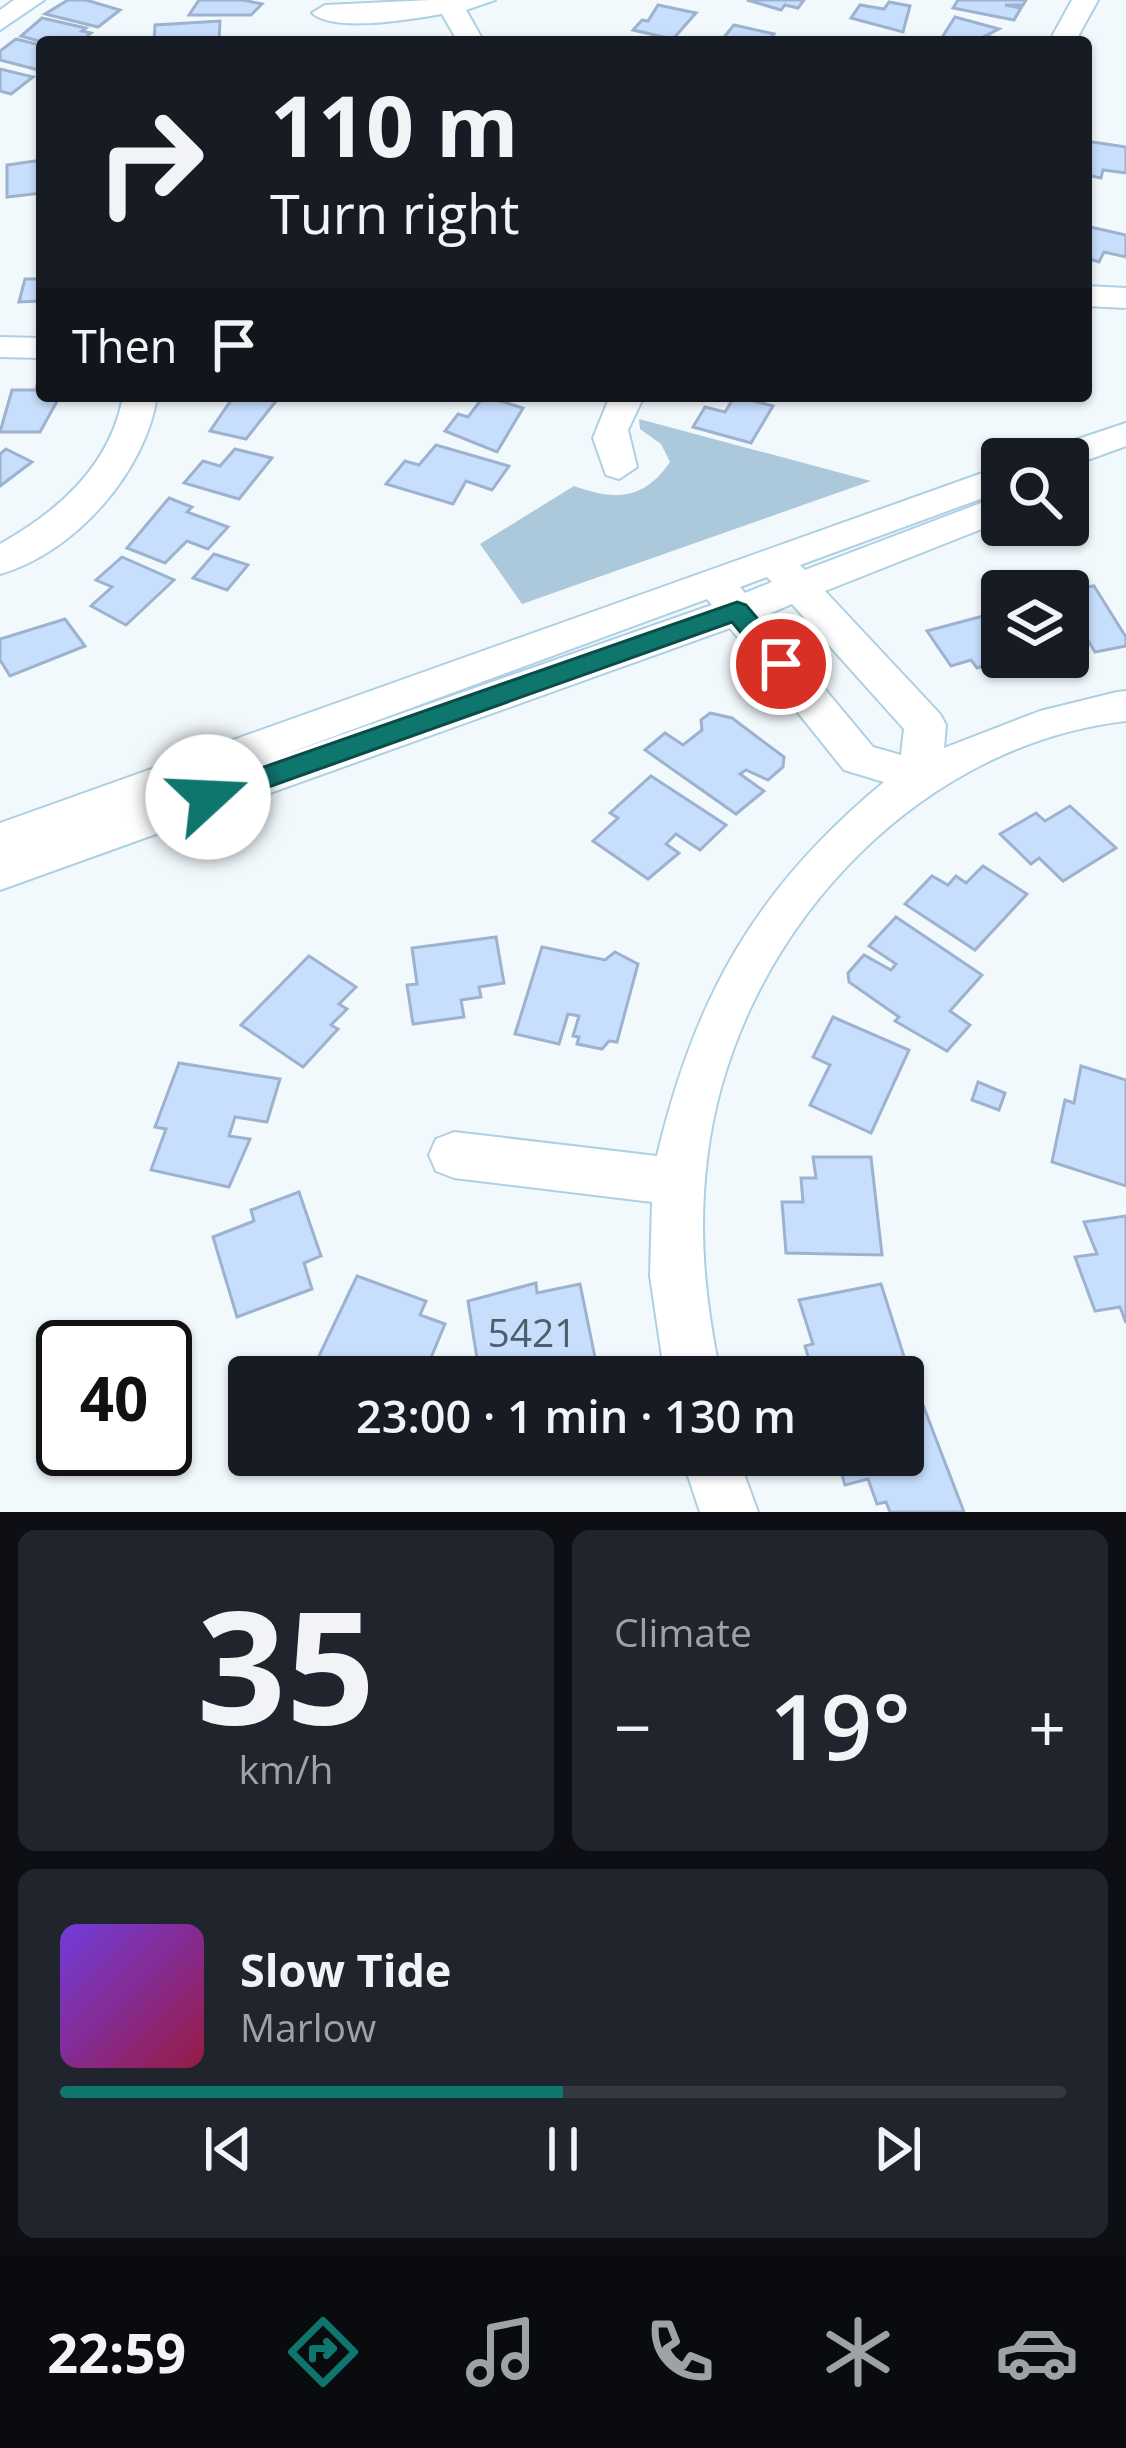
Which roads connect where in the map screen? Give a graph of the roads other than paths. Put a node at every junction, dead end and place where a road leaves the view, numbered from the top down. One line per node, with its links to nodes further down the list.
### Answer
1 (31, 0): 6 (street)
2 (482, 0): 4 (street)
3 (1085, 0): 8 (street)
4 (448, 2): 5 (street); 7 (street)
5 (325, 13)
6 (0, 22)
7 (468, 36)
8 (1065, 36)
9 (1092, 296): 10 (street)
10 (1126, 298)
11 (0, 346): 12 (street)
12 (36, 349)
13 (139, 402): 22 (street)
14 (623, 402): 18 (street)
15 (1126, 434): 16 (street)
16 (1089, 447)
17 (1126, 461): 19 (street)
18 (620, 467)
19 (1089, 475)
20 (981, 487): 23 (street)
21 (981, 514): 23 (street)
22 (0, 561)
23 (786, 574): 24 (street); 26 (street)
24 (726, 597): 26 (street); 27 (street); 28 (street)
25 (1126, 706): 26 (street)
26 (920, 777): 30 (street)
27 (0, 841)
28 (0, 872)
29 (454, 1155): 30 (street)
30 (680, 1182): 31 (street)
31 (690, 1356)
32 (717, 1476): 33 (street)
33 (730, 1512)

